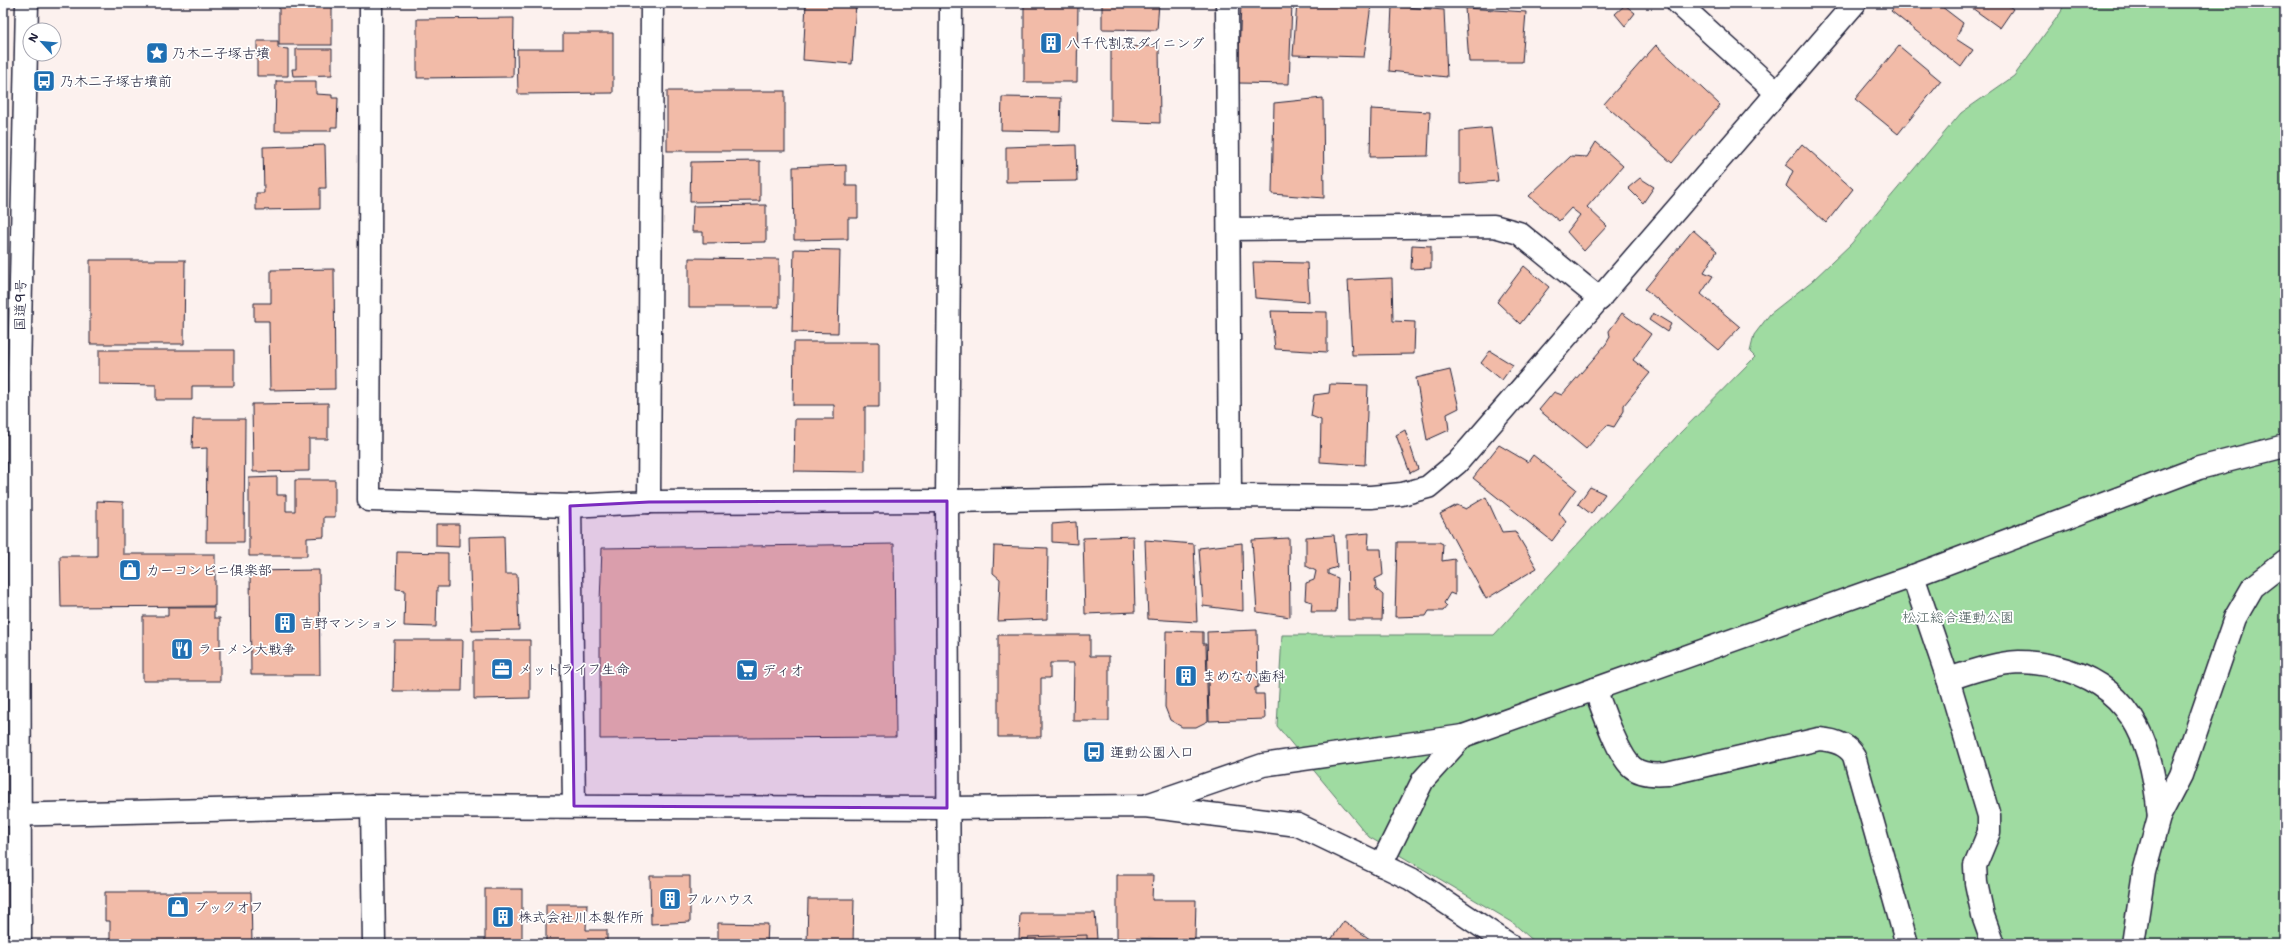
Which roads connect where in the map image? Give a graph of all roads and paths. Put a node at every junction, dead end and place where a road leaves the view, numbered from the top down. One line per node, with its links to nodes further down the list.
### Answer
1 (27, 3): 25 (main road, 国道9号)
2 (371, 3): 15 (main road)
3 (652, 3): 14 (main road)
4 (951, 3): 13 (main road)
5 (1227, 3): 9 (main road)
6 (1678, 3): 8 (main road)
7 (1855, 3): 8 (main road)
8 (1777, 93): 10 (main road)
9 (1229, 229): 10 (main road); 12 (main road)
10 (1600, 299): 12 (main road)
11 (2285, 446): 17 (main road)
12 (1230, 496): 13 (main road)
13 (947, 501): 14 (main road); 24 (main road)
14 (648, 502): 15 (main road)
15 (570, 506): 22 (main road)
16 (2285, 562): 26 (main road)
17 (1913, 576): 18 (main road); 19 (main road)
18 (1948, 679): 26 (main road); 33 (main road)
19 (1594, 689): 20 (main road); 32 (main road)
20 (1463, 736): 23 (main road); 27 (main road)
21 (372, 806): 22 (main road); 25 (main road); 30 (main road)
22 (574, 806): 24 (main road)
23 (1145, 806): 24 (main road); 27 (main road)
24 (947, 808): 31 (main road)
25 (11, 815): 29 (main road, 国道9号)
26 (2159, 816): 34 (main road)
27 (1381, 865): 28 (main road)
28 (1502, 942)
29 (20, 944)
30 (374, 944)
31 (949, 944)
32 (1907, 944)
33 (1993, 944)
34 (2133, 944)

